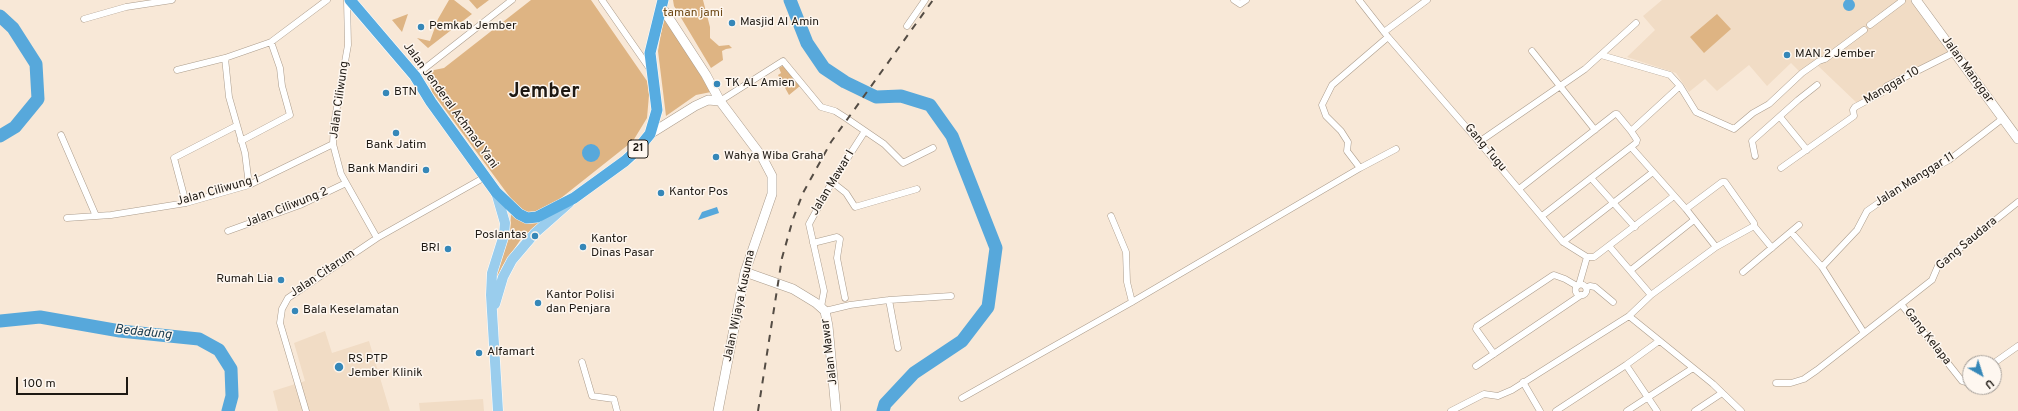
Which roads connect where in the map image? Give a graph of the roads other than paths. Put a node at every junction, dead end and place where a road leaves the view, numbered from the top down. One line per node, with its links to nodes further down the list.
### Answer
1 (123, 0): 16 (street)
2 (172, 0): 16 (street)
3 (327, 0): 24 (street)
4 (347, 0): 47 (street, Jalan Ciliwung)
5 (350, 0): 31 (highway, Jalan Jenderal Achmad Yani / 21)
6 (512, 0): 31 (street)
7 (602, 0): 30 (street)
8 (925, 0): 20 (street)
9 (1234, 0): 10 (street)
10 (1246, 0)
11 (1359, 0): 22 (street, Gang Tugu)
12 (1427, 0): 22 (street)
13 (1916, 0): 26 (street, Jalan Manggar)
14 (1902, 1): 19 (street)
15 (662, 3): 30 (highway, 21); 35 (street, Jalan Wijaya Kusuma)
16 (126, 7): 17 (street)
17 (84, 19)
18 (1636, 23): 27 (street)
19 (1870, 25)
20 (907, 26)
21 (1864, 30): 33 (street)
22 (1384, 32): 23 (street, Gang Tugu)
23 (1388, 37): 46 (street, Gang Tugu); 53 (street)
24 (271, 42): 28 (street); 45 (street)
25 (1532, 51): 34 (street)
26 (1955, 52): 37 (street, Jalan Manggar); 51 (street, Manggar 10)
27 (1601, 55): 33 (street); 34 (street)
28 (225, 58): 29 (street); 38 (street)
29 (177, 70)
30 (653, 74): 42 (highway, 21)
31 (415, 76): 56 (highway, Jalan Jenderal Achmad Yani / 21)
32 (1817, 85): 36 (street)
33 (1680, 86): 41 (street)
34 (1560, 88): 39 (street); 46 (street)
35 (720, 101): 40 (street); 42 (street); 89 (street, Jalan Wijaya Kusuma)
36 (1780, 117): 51 (street); 52 (street)
37 (2002, 119): 44 (street, Jalan Manggar); 87 (street, Jalan Manggar 11)
38 (236, 126): 45 (street); 67 (street)
39 (1595, 130): 41 (street); 61 (street)
40 (864, 131): 49 (street); 58 (street, Jalan Mawar I)
41 (1631, 131): 48 (street)
42 (650, 134): 65 (highway, 21)
43 (61, 135): 70 (street)
44 (2018, 139)
45 (241, 141): 60 (street)
46 (1479, 142): 61 (street, Gang Tugu)
47 (333, 144): 59 (street, Jalan Ciliwung); 60 (street, Jalan Ciliwung 1)
48 (1631, 147): 55 (street); 57 (street)
49 (933, 148)
50 (1396, 149): 53 (street)
51 (1807, 150): 54 (street, Manggar 10)
52 (1755, 156)
53 (1360, 168): 98 (street)
54 (1781, 168)
55 (1653, 172): 64 (street); 68 (street)
56 (484, 177): 63 (highway, Jalan Jenderal Achmad Yani / 21); 80 (street, Jalan Citarum)
57 (1591, 178): 68 (street); 72 (street)
58 (832, 182): 62 (street); 82 (street, Jalan Mawar I)
59 (346, 183): 78 (street, Jalan Ciliwung 2); 80 (street, Jalan Ciliwung)
60 (248, 185): 67 (street, Jalan Ciliwung 1)
61 (1519, 189): 72 (street, Gang Tugu)
62 (917, 190)
63 (496, 192): 65 (highway, 21); 103 (main road)
64 (1674, 196): 69 (street); 77 (street)
65 (573, 199): 103 (main road)
66 (2018, 202): 100 (street, Gang Saudara)
67 (186, 203): 70 (street, Jalan Ciliwung 1)
68 (1613, 203): 77 (street); 81 (street)
69 (1686, 209): 74 (street); 76 (street)
70 (96, 216): 73 (street, Jalan Ciliwung 1)
71 (1111, 216): 98 (street)
72 (1542, 216): 81 (street, Gang Tugu)
73 (68, 218)
74 (1694, 220): 84 (street); 88 (street)
75 (1799, 225): 79 (street)
76 (1754, 226): 84 (street); 85 (street)
77 (1634, 227): 83 (street)
78 (228, 231)
79 (1791, 232): 85 (street); 87 (street)
80 (377, 238): 120 (street, Jalan Citarum)
81 (1563, 242): 86 (street, Gang Tugu)
82 (813, 243): 96 (street); 101 (street, Jalan Mawar I)
83 (1609, 246): 86 (street); 88 (street)
84 (1716, 247): 94 (street)
85 (1772, 248): 90 (street)
86 (1589, 257): 91 (street)
87 (1822, 267): 104 (street)
88 (1631, 270): 94 (street)
89 (745, 272): 101 (street, Jalan Mawar); 123 (street, Jalan Wijaya Kusuma)
90 (1743, 272)
91 (1578, 286): 92 (street); 93 (street); 108 (street)
92 (1586, 288): 93 (street); 99 (street)
93 (1581, 295): 108 (street)
94 (1651, 295): 102 (street)
95 (951, 296): 97 (street)
96 (845, 298)
97 (889, 300): 101 (street); 107 (street)
98 (1132, 302): 118 (street)
99 (1613, 302)
100 (1901, 304): 104 (street, Gang Saudara); 114 (street, Gang Kelapa)
101 (823, 309): 124 (street, Jalan Mawar)
102 (1632, 314): 105 (street); 115 (street)
103 (492, 316): 121 (main road)
104 (1864, 332): 116 (street, Gang Saudara)
105 (1659, 341): 111 (street); 113 (street)
106 (2018, 346): 109 (street)
107 (898, 348)
108 (1494, 354): 112 (street)
109 (2002, 357)
110 (582, 362): 122 (street)
111 (1626, 365): 119 (street); 127 (street)
112 (1476, 366)
113 (1693, 368): 117 (street); 119 (street)
114 (1962, 381)
115 (1523, 382): 125 (street); 126 (street)
116 (1776, 383)
117 (1722, 393): 130 (street); 131 (street)
118 (962, 398)
119 (1647, 398): 128 (street); 129 (street)
120 (306, 411)
121 (498, 411)
122 (617, 411)
123 (718, 411)
124 (836, 411)
125 (1451, 411)
126 (1540, 411)
127 (1556, 411)
128 (1627, 411)
129 (1657, 411)
130 (1695, 411)
131 (1741, 411)

